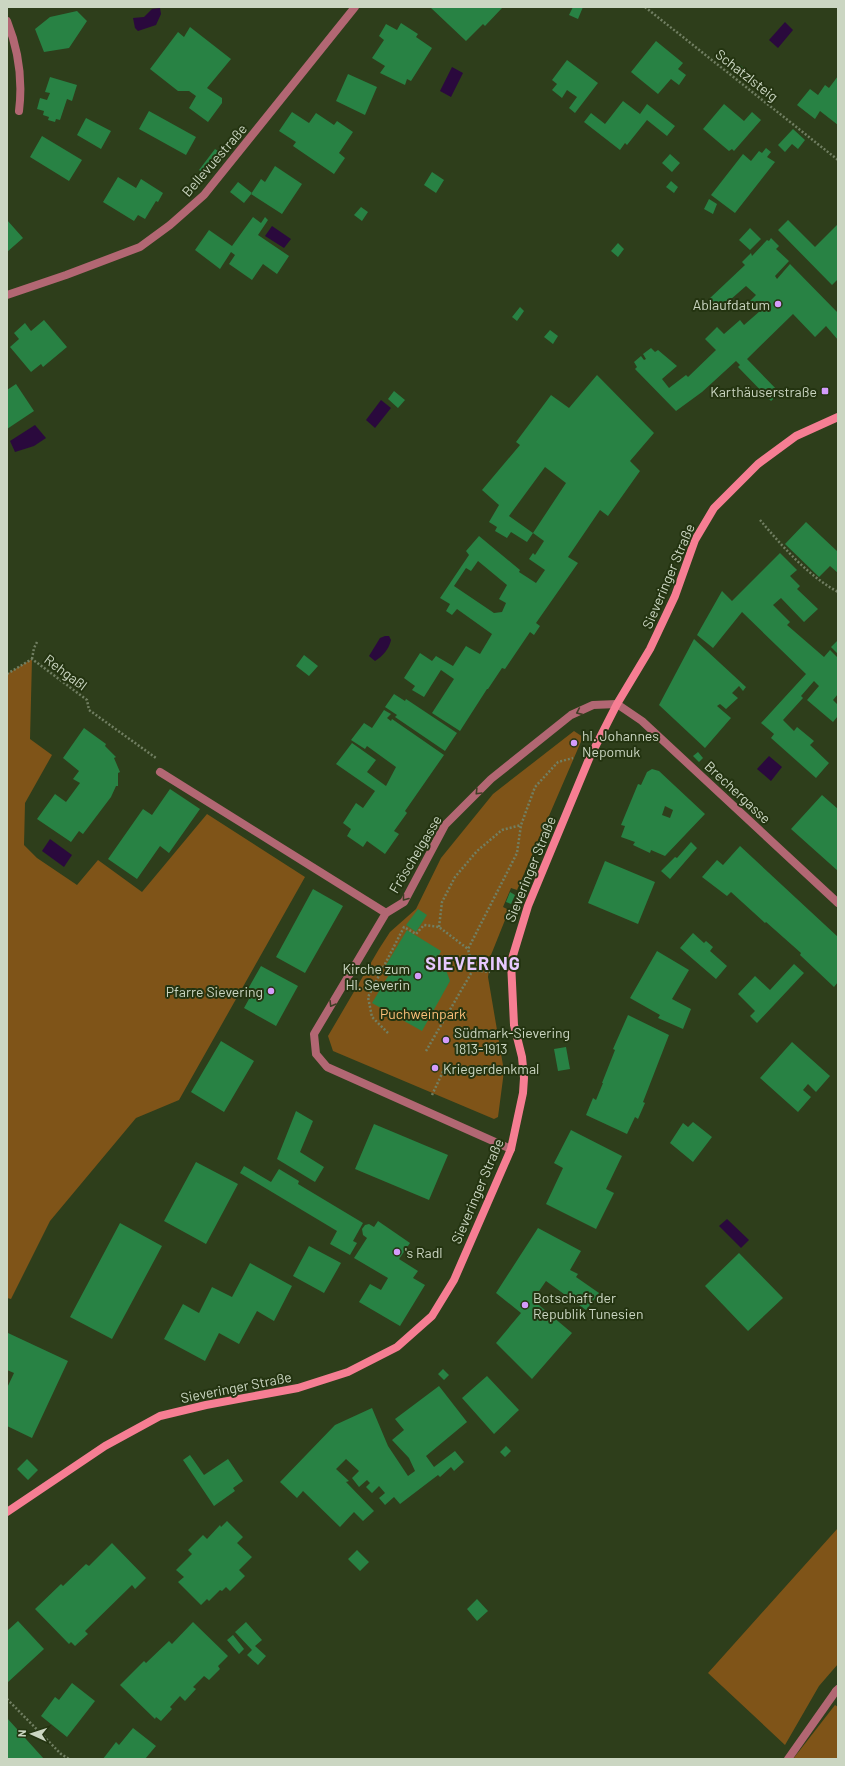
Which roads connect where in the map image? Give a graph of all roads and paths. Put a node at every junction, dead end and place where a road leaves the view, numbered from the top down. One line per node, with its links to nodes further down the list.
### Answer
1 (355, 7): 6 (street, Bellevuestraße)
2 (644, 7): 5 (path, Schatzlsteig)
3 (7, 21): 4 (street)
4 (19, 111)
5 (838, 160)
6 (7, 295)
7 (838, 416): 13 (main road, Sieveringer Straße)
8 (760, 520): 9 (path)
9 (838, 592)
10 (37, 642): 11 (path)
11 (32, 659): 12 (path, Rehgaßl); 15 (path, Rehgaßl)
12 (7, 674)
13 (617, 704): 18 (street, Brechergasse); 19 (street, Fröschelgasse, one-way to 19); 28 (main road, Sieveringer Straße)
14 (577, 758): 17 (path)
15 (157, 759)
16 (160, 772): 19 (street)
17 (521, 825): 20 (path); 21 (path)
18 (838, 903)
19 (386, 913): 28 (street, Fröschelgasse, one-way to 28)
20 (439, 927): 21 (path); 24 (path)
21 (468, 949): 22 (path)
22 (473, 970): 23 (path); 25 (path)
23 (490, 972)
24 (388, 1033)
25 (426, 1051)
26 (446, 1065): 27 (path)
27 (432, 1096)
28 (512, 1149): 29 (main road, Sieveringer Straße)
29 (7, 1512)
30 (837, 1690): 33 (street)
31 (7, 1699): 32 (path)
32 (69, 1759)
33 (788, 1759)

